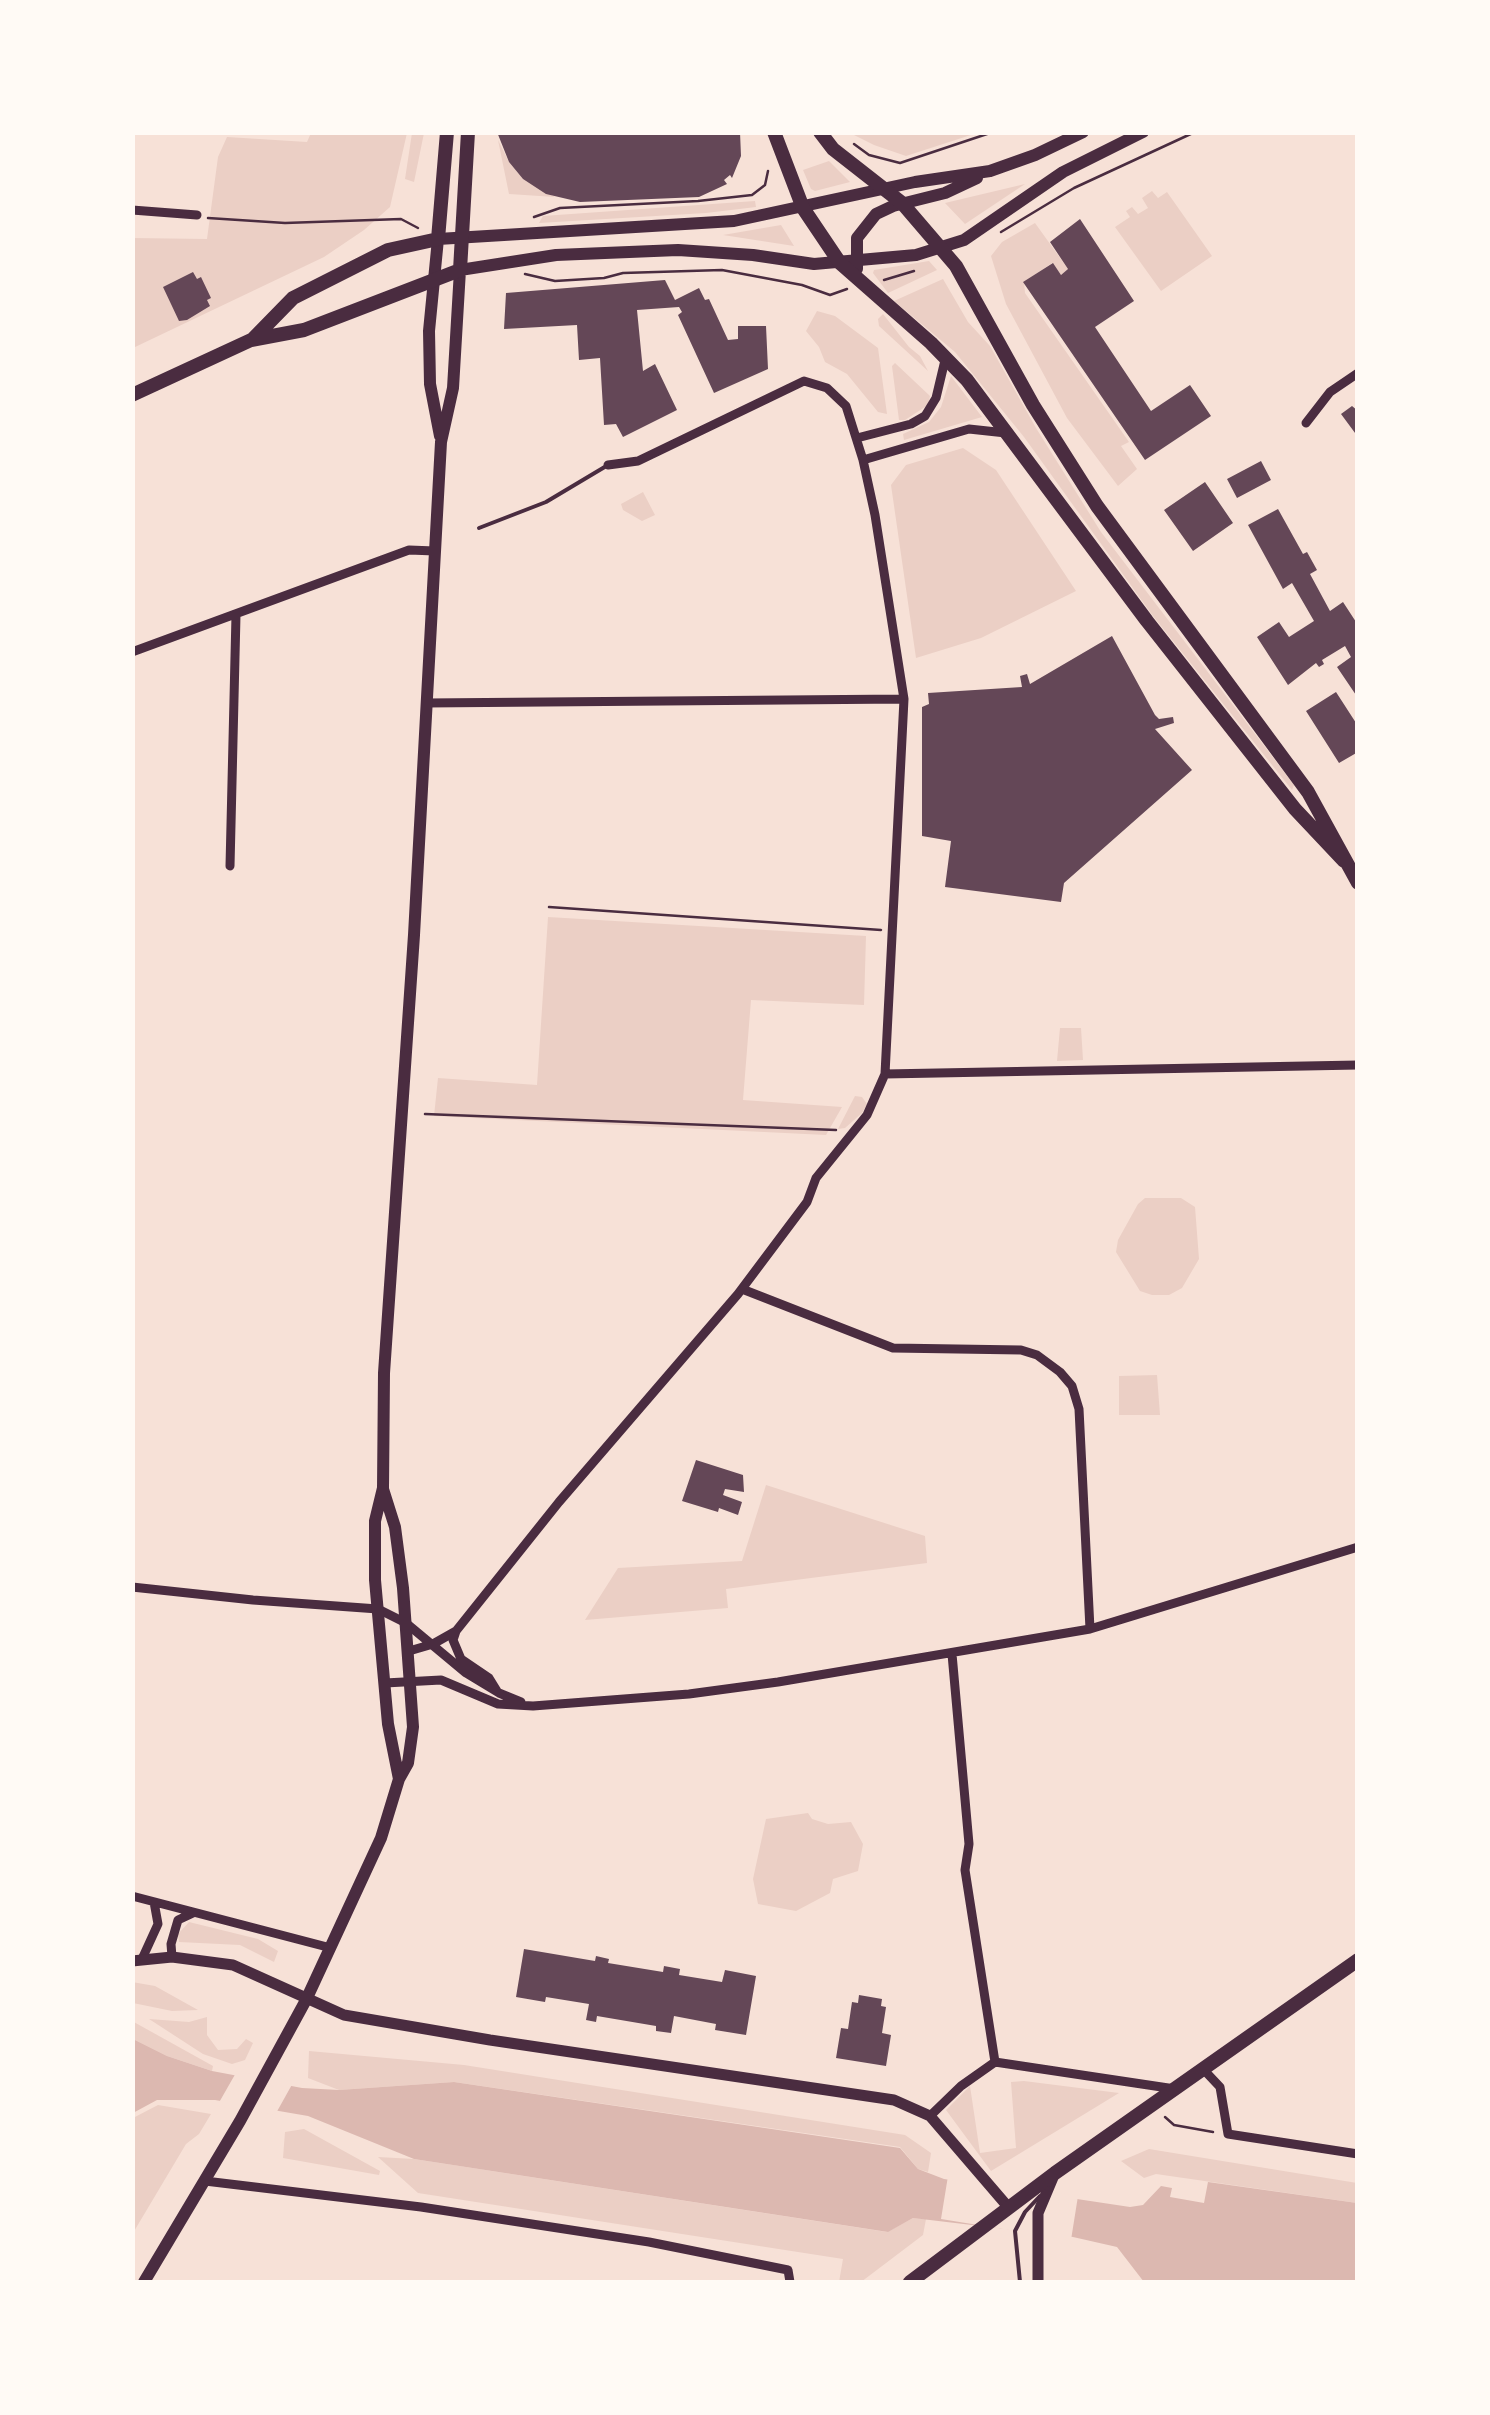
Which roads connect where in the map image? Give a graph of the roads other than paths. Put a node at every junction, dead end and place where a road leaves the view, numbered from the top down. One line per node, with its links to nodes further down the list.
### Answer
1 (448, 132): 14 (main road)
2 (468, 132): 13 (main road)
3 (774, 132): 10 (main road)
4 (820, 132): 8 (main road)
5 (1083, 132): 7 (main road)
6 (1143, 132): 15 (main road)
7 (990, 171): 8 (main road); 9 (main road)
8 (887, 189): 9 (main road); 10 (main road)
9 (902, 203): 15 (main road); 16 (main road)
10 (803, 208): 13 (main road); 17 (main road)
11 (132, 210): 12 (street)
12 (197, 215)
13 (463, 237): 14 (main road); 18 (main road)
14 (438, 240): 19 (main road); 21 (main road)
15 (943, 248): 16 (main road); 37 (main road)
16 (856, 262): 17 (main road); 20 (main road)
17 (840, 263): 18 (main road); 20 (main road)
18 (460, 270): 19 (main road); 28 (main road)
19 (433, 278): 21 (main road); 28 (main road)
20 (864, 285): 22 (main road)
21 (251, 340): 24 (main road)
22 (946, 356): 26 (main road); 27 (street)
23 (1358, 373): 25 (street)
24 (132, 395)
25 (1306, 422)
26 (1009, 434): 29 (street); 37 (main road)
27 (857, 438): 29 (street); 30 (street)
28 (441, 442): 32 (main road)
29 (863, 460): 35 (street)
30 (608, 465): 31 (lane)
31 (480, 528)
32 (435, 551): 33 (street); 36 (main road)
33 (236, 615): 34 (street); 38 (street)
34 (132, 652)
35 (904, 699): 36 (street); 41 (street)
36 (426, 703): 43 (main road)
37 (1344, 862): 39 (main road)
38 (230, 866)
39 (1358, 883)
40 (1358, 1065): 41 (street)
41 (886, 1074): 42 (street)
42 (742, 1289): 48 (street); 49 (street)
43 (383, 1488): 46 (main road); 47 (main road)
44 (1358, 1547): 48 (street)
45 (132, 1586): 46 (street)
46 (378, 1609): 47 (street); 54 (main road)
47 (406, 1623): 50 (street); 51 (main road)
48 (1090, 1629): 52 (street)
49 (456, 1631): 50 (street); 55 (street)
50 (433, 1644): 51 (street); 55 (street)
51 (408, 1651): 53 (main road)
52 (952, 1654): 56 (street); 66 (street)
53 (411, 1681): 54 (street); 56 (street); 57 (main road)
54 (385, 1683): 57 (main road)
55 (499, 1693): 56 (street)
56 (532, 1706)
57 (399, 1780): 61 (main road)
58 (132, 1896): 59 (street)
59 (154, 1902): 60 (street); 63 (street)
60 (194, 1913): 61 (street); 62 (street)
61 (331, 1948): 65 (main road)
62 (172, 1957): 63 (street); 65 (street)
63 (137, 1960)
64 (1358, 1960): 67 (main road)
65 (306, 2000): 69 (street); 71 (main road)
66 (996, 2062): 68 (street); 69 (street)
67 (1204, 2070): 68 (main road); 70 (street)
68 (1178, 2089): 72 (main road)
69 (930, 2116): 73 (street)
70 (1358, 2154)
71 (205, 2180): 74 (main road); 75 (street)
72 (1039, 2190): 73 (main road); 77 (lane); 78 (street)
73 (1008, 2208): 76 (main road)
74 (144, 2282)
75 (790, 2282)
76 (910, 2282)
77 (1020, 2282)
78 (1038, 2282)

